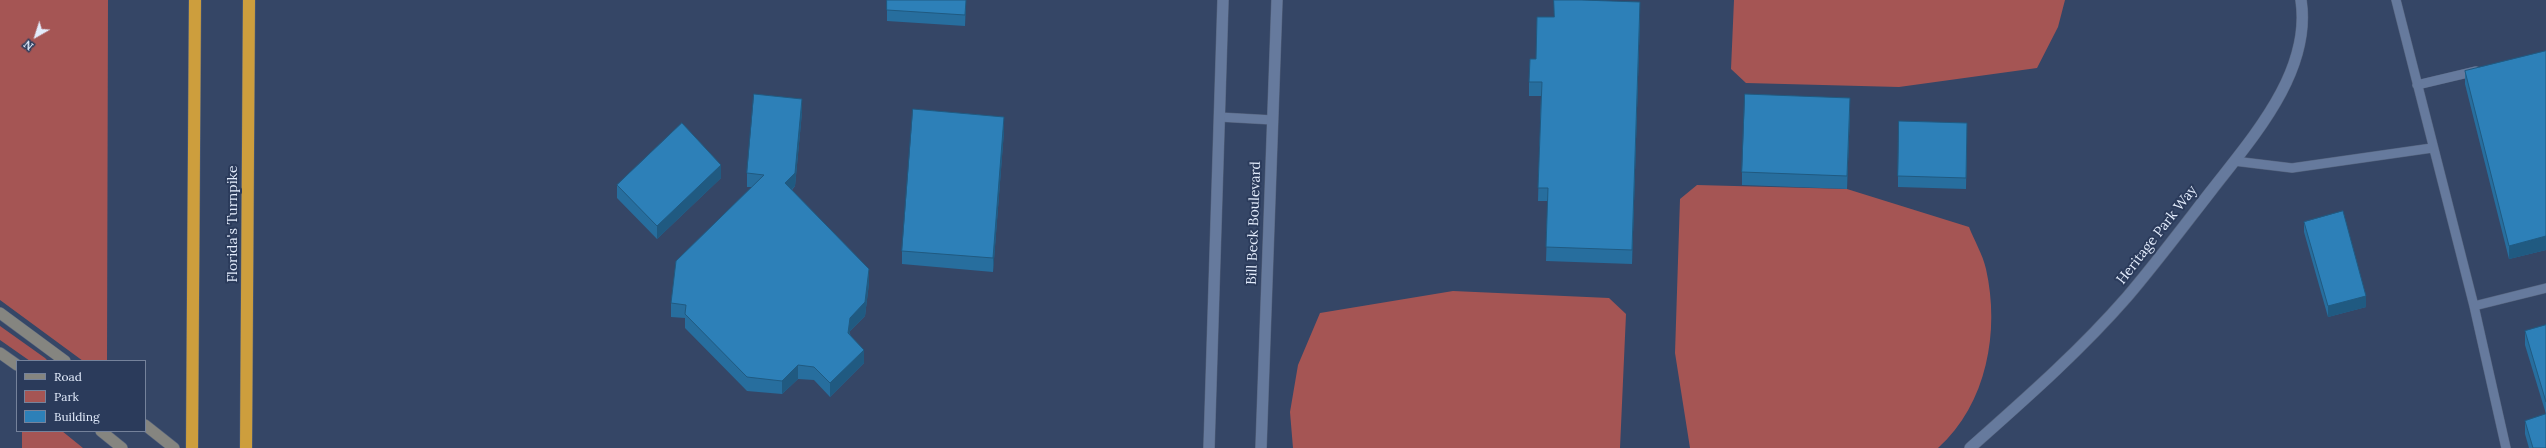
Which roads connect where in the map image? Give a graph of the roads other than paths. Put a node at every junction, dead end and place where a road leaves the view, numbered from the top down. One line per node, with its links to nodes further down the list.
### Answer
1 (195, 0): 23 (highway)
2 (249, 0): 24 (highway, Florida's Turnpike)
3 (1223, 0): 9 (street)
4 (1277, 0): 10 (street, Bill Beck Boulevard)
5 (2301, 0): 12 (street, Heritage Park Way)
6 (2396, 0): 8 (lane)
7 (2485, 69): 8 (lane)
8 (2417, 85): 11 (lane)
9 (1219, 117): 10 (lane); 25 (street)
10 (1273, 120): 26 (street, Bill Beck Boulevard)
11 (2432, 148): 12 (lane); 14 (lane)
12 (2234, 161): 27 (street, Heritage Park Way)
13 (2546, 288): 14 (lane)
14 (2474, 306): 28 (lane)
15 (0, 313): 17 (main road)
16 (0, 353): 18 (main road)
17 (65, 360)
18 (16, 364)
19 (146, 426): 22 (main road)
20 (102, 432): 21 (main road)
21 (122, 448)
22 (174, 448)
23 (192, 448)
24 (246, 448)
25 (1209, 448)
26 (1261, 448)
27 (1970, 448)
28 (2506, 448)

